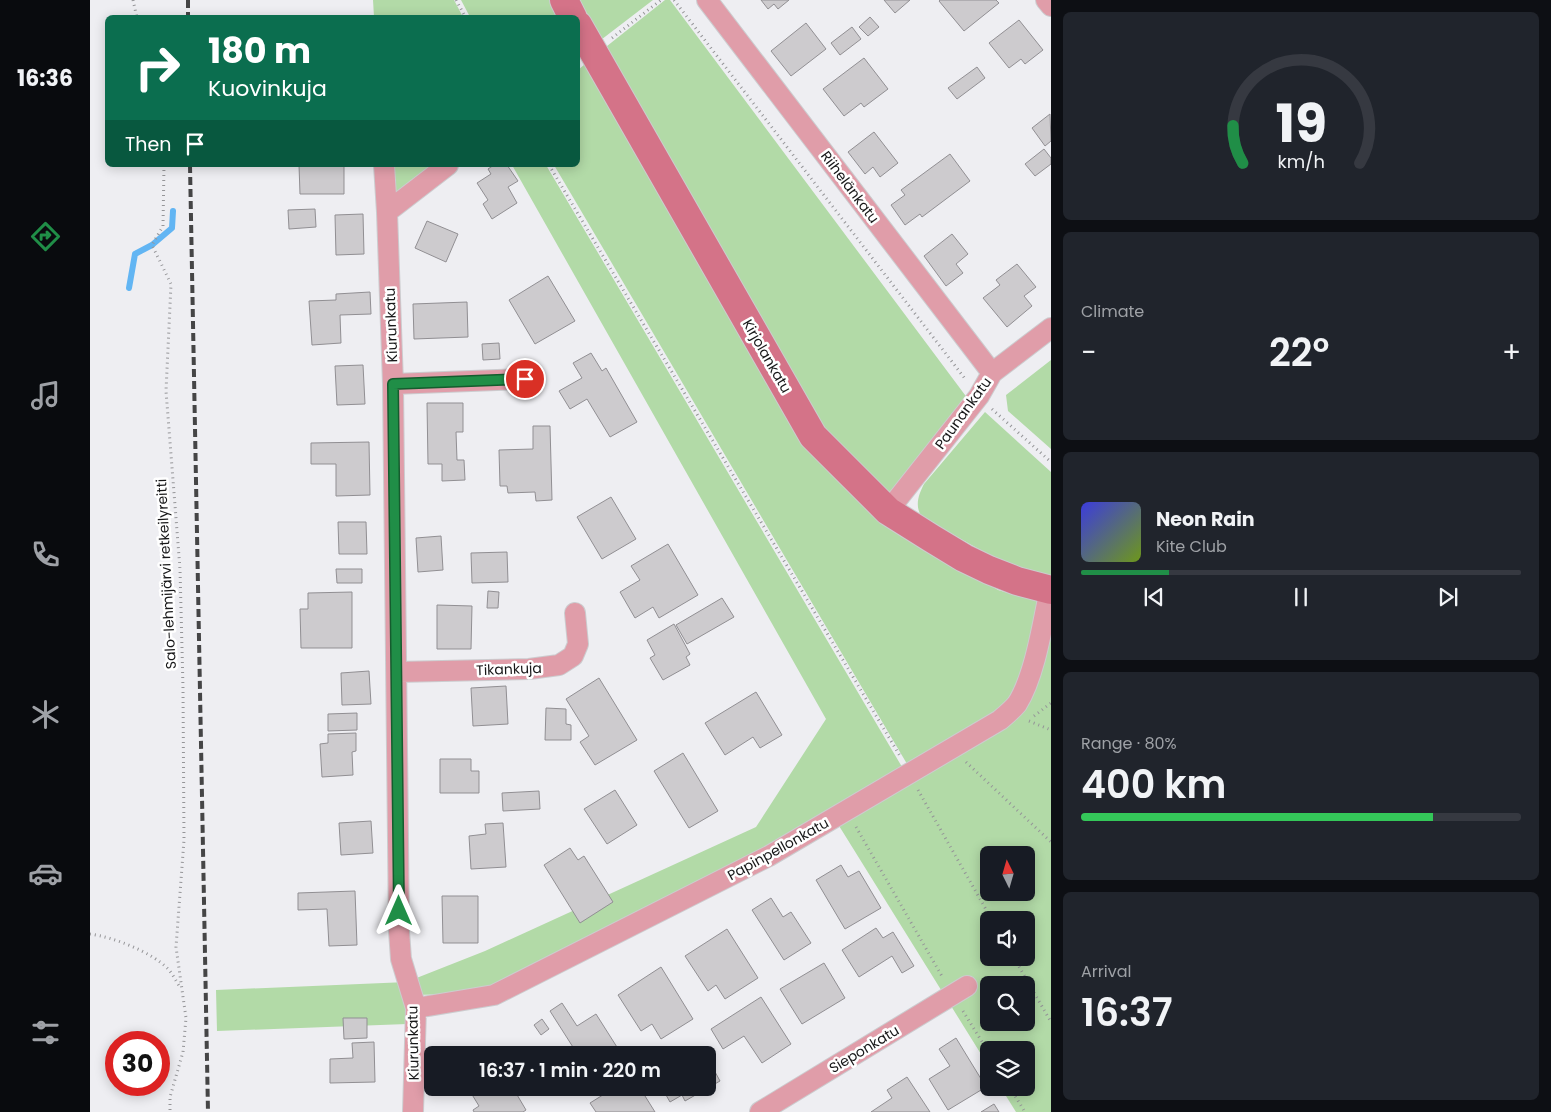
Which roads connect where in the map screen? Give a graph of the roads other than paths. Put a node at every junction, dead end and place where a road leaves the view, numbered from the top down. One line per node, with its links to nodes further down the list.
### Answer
1 (564, 0): 5 (main road)
2 (707, 0): 11 (street, Riihelänkatu)
3 (1046, 0): 4 (street)
4 (1051, 6)
5 (572, 15)
6 (580, 29): 14 (main road, Kirjolankatu)
7 (384, 167): 9 (street, Kiurunkatu)
8 (445, 167): 9 (street)
9 (387, 212): 13 (street, Kiurunkatu)
10 (1051, 328): 11 (street, Paunankatu)
11 (992, 373): 14 (street, Paunankatu)
12 (525, 379): 13 (street)
13 (393, 384): 17 (street, Kiurunkatu)
14 (888, 511): 15 (main road, Kirjolankatu)
15 (1050, 590): 19 (street, Papinpellonkatu)
16 (575, 613): 17 (street, Tikankuja)
17 (397, 672): 19 (street, Kiurunkatu)
18 (960, 991): 21 (street, Sieponkatu)
19 (416, 1008): 20 (street, Kiurunkatu)
20 (413, 1112)
21 (760, 1112)

